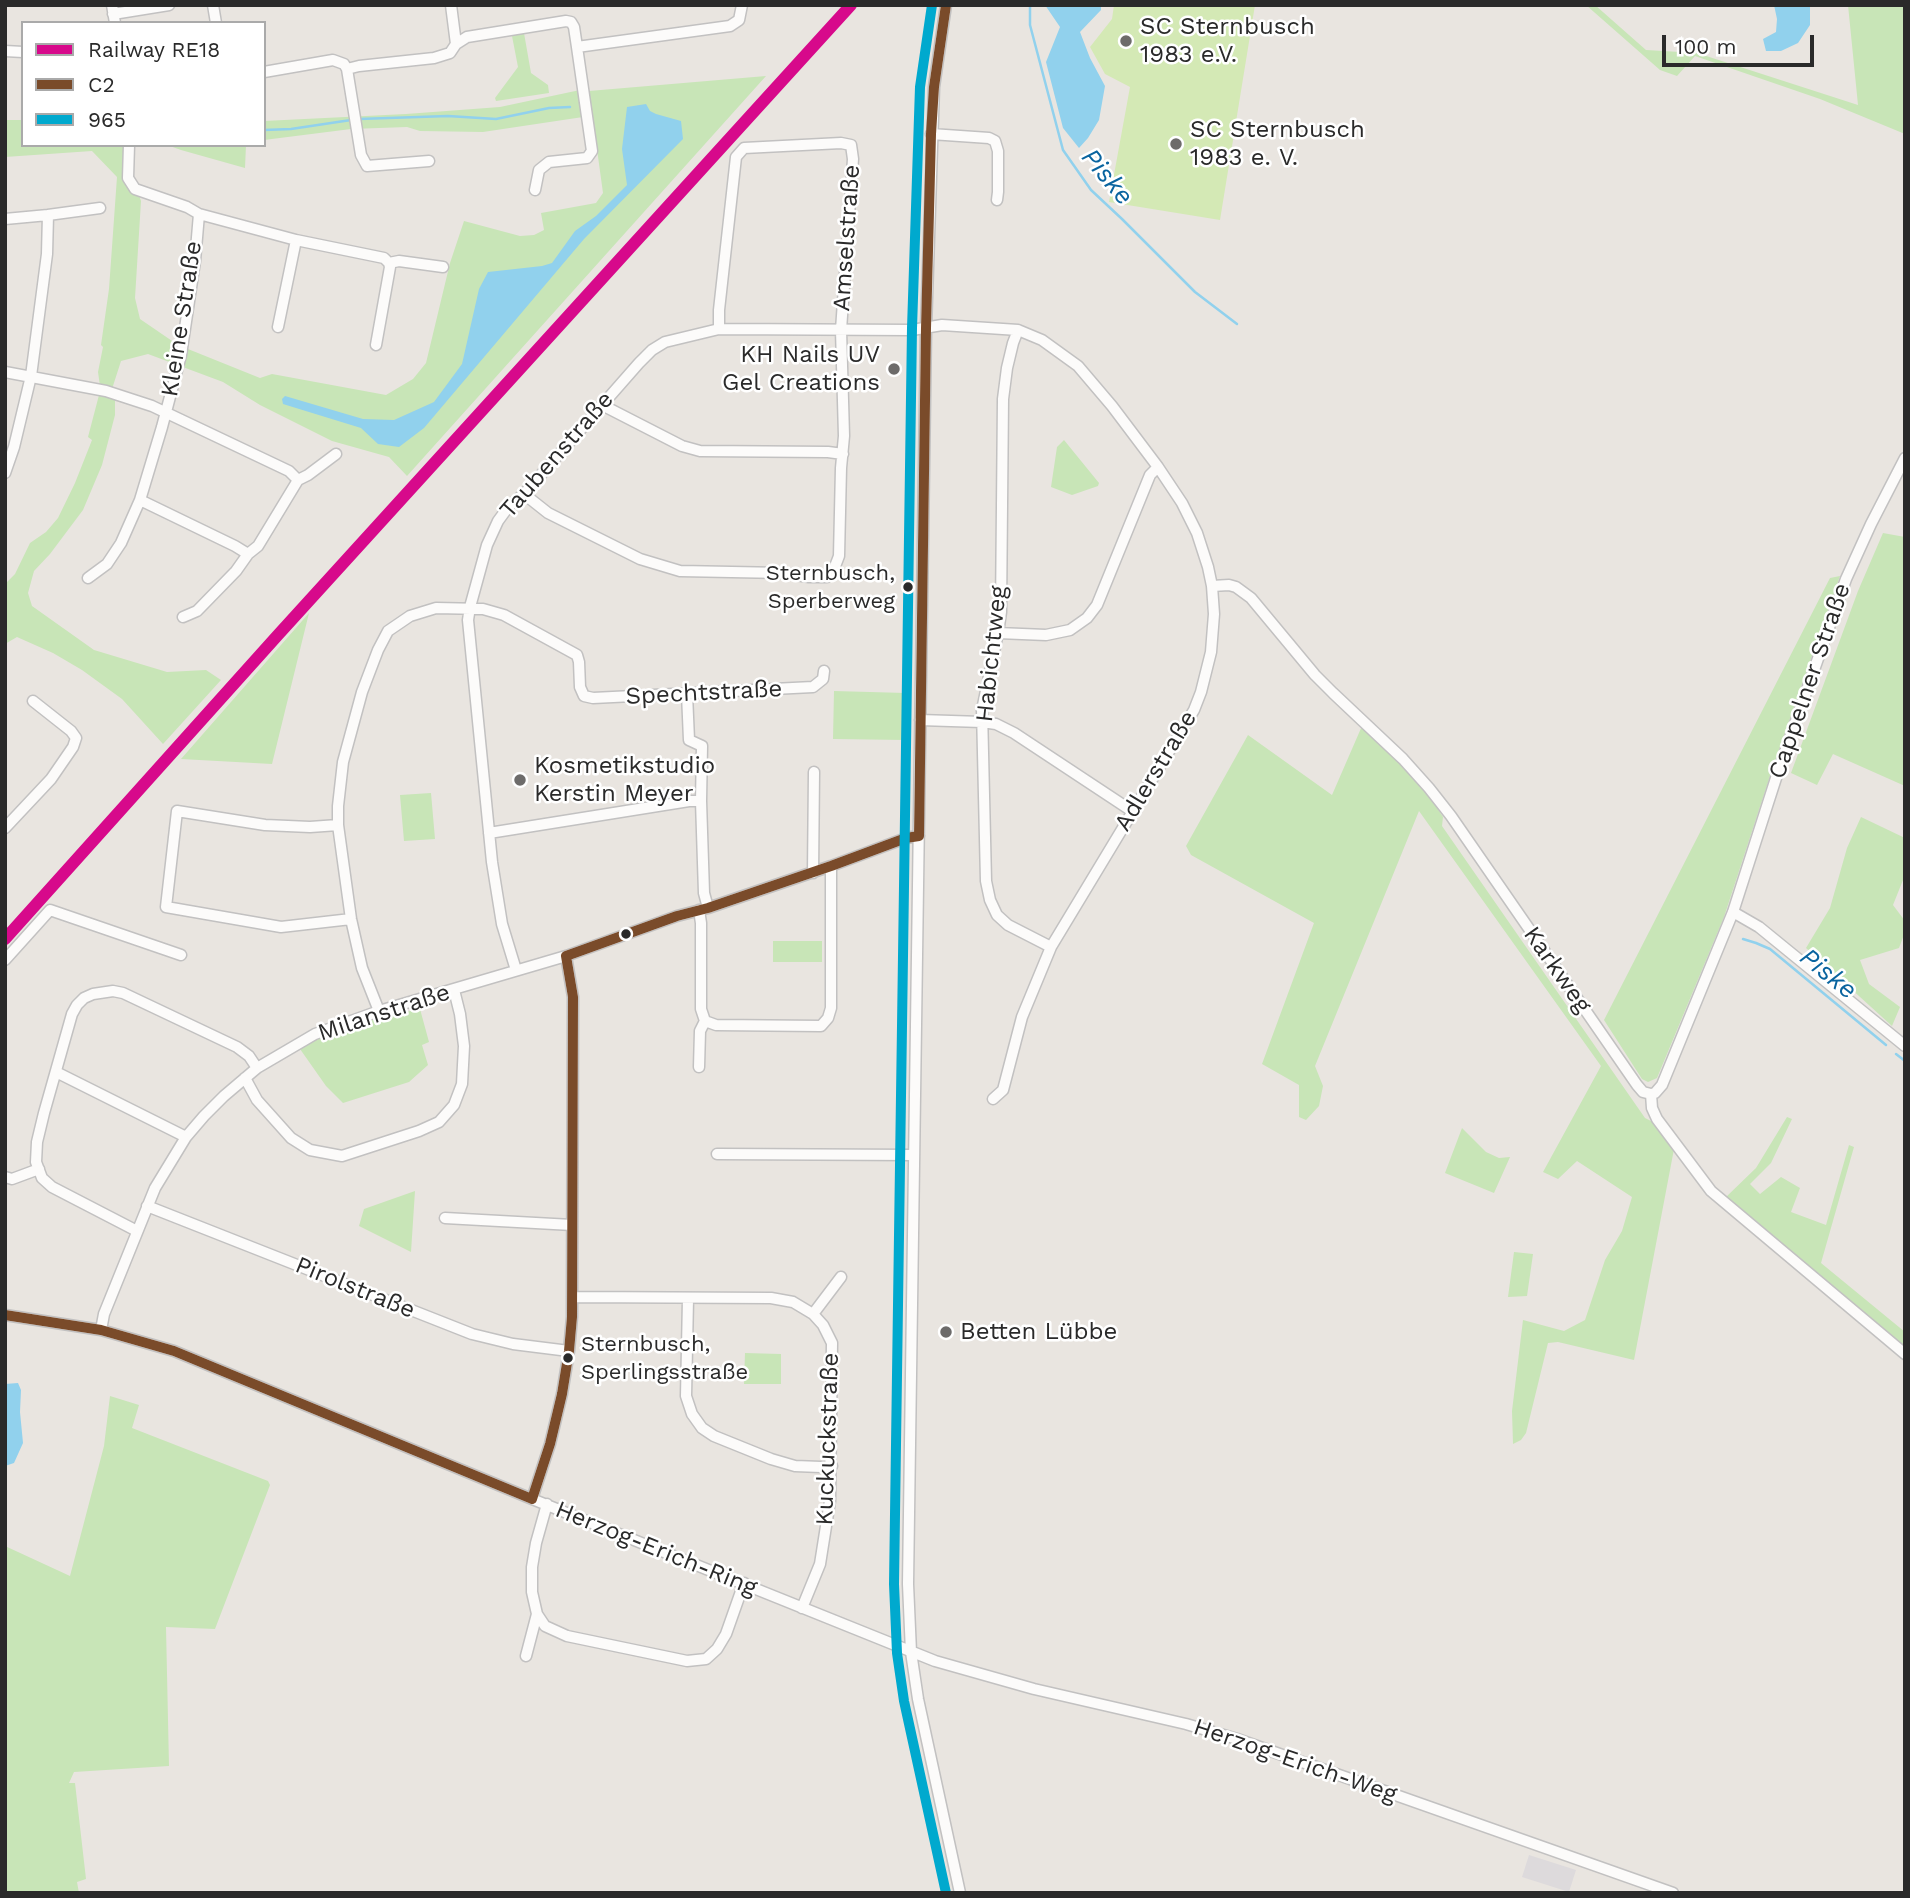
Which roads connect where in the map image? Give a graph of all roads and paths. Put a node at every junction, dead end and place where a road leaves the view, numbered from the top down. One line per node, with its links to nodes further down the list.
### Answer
1 (169, 5): 5 (street)
2 (451, 5): 6 (street)
3 (742, 5): 7 (street)
4 (946, 5): 10 (street)
5 (113, 14)
6 (456, 44): 7 (street); 8 (street)
7 (577, 47): 13 (street)
8 (347, 69): 9 (street); 12 (street)
9 (266, 72)
10 (931, 134): 14 (street); 23 (street)
11 (129, 147): 16 (street, Kleine Straße)
12 (429, 161)
13 (535, 190)
14 (997, 200)
15 (100, 208): 17 (street)
16 (199, 214): 19 (street); 31 (street, Kleine Straße)
17 (48, 215): 18 (street); 29 (street)
18 (5, 219)
19 (296, 240): 20 (street); 22 (street)
20 (389, 263): 21 (street); 27 (street)
21 (443, 267)
22 (278, 327)
23 (926, 328): 25 (street, Taubenstraße); 26 (street, Adlerstraße); 49 (street)
24 (719, 330): 25 (street, Taubenstraße); 25 (street, Amselstraße); 30 (street, Taubenstraße)
25 (841, 330): 33 (street)
26 (1018, 330): 35 (street, Adlerstraße); 45 (street, Habichtweg)
27 (376, 345)
28 (5, 372): 29 (street, Kleine Straße)
29 (31, 376): 31 (street, Kleine Straße); 36 (street)
30 (602, 405): 33 (street); 38 (street, Taubenstraße)
31 (167, 412): 37 (street); 39 (street, Kleine Straße)
32 (336, 454): 37 (street)
33 (843, 454): 38 (street)
34 (1905, 458): 61 (street, Cappelner Straße)
35 (1158, 467): 42 (street, Adlerstraße); 45 (street)
36 (5, 473)
37 (298, 480): 40 (street)
38 (524, 494): 43 (street, Taubenstraße)
39 (140, 500): 40 (street); 41 (street, Kleine Straße)
40 (248, 554): 44 (street)
41 (88, 578)
42 (1212, 586): 53 (street, Adlerstraße); 76 (street, Karkweg)
43 (470, 607): 47 (street, Spechtstraße); 54 (street); 56 (street, Taubenstraße)
44 (183, 617)
45 (999, 633): 50 (street, Habichtweg)
46 (824, 671): 47 (street, Spechtstraße)
47 (687, 694): 52 (street)
48 (33, 701): 55 (street)
49 (920, 720): 50 (street); 57 (street)
50 (982, 722): 53 (street); 63 (street, Habichtweg)
51 (814, 772): 59 (street)
52 (701, 801): 56 (street); 60 (street)
53 (1132, 811): 63 (street, Adlerstraße)
54 (338, 825): 62 (street); 62 (street)
55 (5, 828)
56 (489, 833): 67 (street, Taubenstraße)
57 (919, 836): 58 (street, Milanstraße); 80 (street)
58 (831, 866): 59 (street, Milanstraße); 70 (street)
59 (813, 873): 60 (street, Milanstraße)
60 (703, 909): 65 (street, Milanstraße); 70 (street)
61 (1733, 912): 71 (street); 76 (street, Cappelner Straße)
62 (351, 919): 69 (street)
63 (1051, 947): 77 (street, Adlerstraße)
64 (181, 955): 66 (street)
65 (566, 956): 67 (street, Milanstraße); 85 (street)
66 (5, 960)
67 (516, 970): 68 (street, Milanstraße)
68 (454, 990): 69 (street, Milanstraße); 75 (street)
69 (379, 1011): 73 (street, Milanstraße)
70 (705, 1021): 72 (street)
71 (1905, 1046)
72 (699, 1067)
73 (257, 1068): 74 (street); 75 (street, Milanstraße)
74 (55, 1072): 78 (street); 81 (street)
75 (245, 1078): 78 (street, Milanstraße)
76 (1651, 1094): 94 (street, Karkweg)
77 (993, 1099)
78 (186, 1137): 83 (street, Milanstraße)
79 (717, 1154): 80 (street)
80 (914, 1155): 101 (street)
81 (39, 1170): 82 (street); 86 (street)
82 (5, 1177)
83 (147, 1206): 86 (street, Milanstraße); 93 (street, Pirolstraße)
84 (446, 1218): 85 (street)
85 (572, 1225): 88 (street)
86 (137, 1231): 92 (street, Milanstraße)
87 (841, 1277): 90 (street)
88 (572, 1297): 89 (street); 93 (street)
89 (688, 1298): 90 (street); 95 (street)
90 (813, 1314): 95 (street, Kuckuckstraße)
91 (5, 1315): 92 (street, Herzog-Erich-Ring)
92 (101, 1331): 96 (street, Herzog-Erich-Ring)
93 (569, 1351): 96 (street)
94 (1905, 1353)
95 (832, 1466): 99 (street, Kuckuckstraße)
96 (532, 1499): 97 (street, Herzog-Erich-Ring)
97 (547, 1504): 98 (street, Herzog-Erich-Ring); 100 (street)
98 (744, 1583): 99 (street, Herzog-Erich-Ring); 100 (street)
99 (802, 1608): 101 (street, Herzog-Erich-Ring)
100 (537, 1614): 102 (street)
101 (911, 1652): 103 (street); 104 (street, Herzog-Erich-Weg)
102 (526, 1656)
103 (960, 1893)
104 (1673, 1893)

